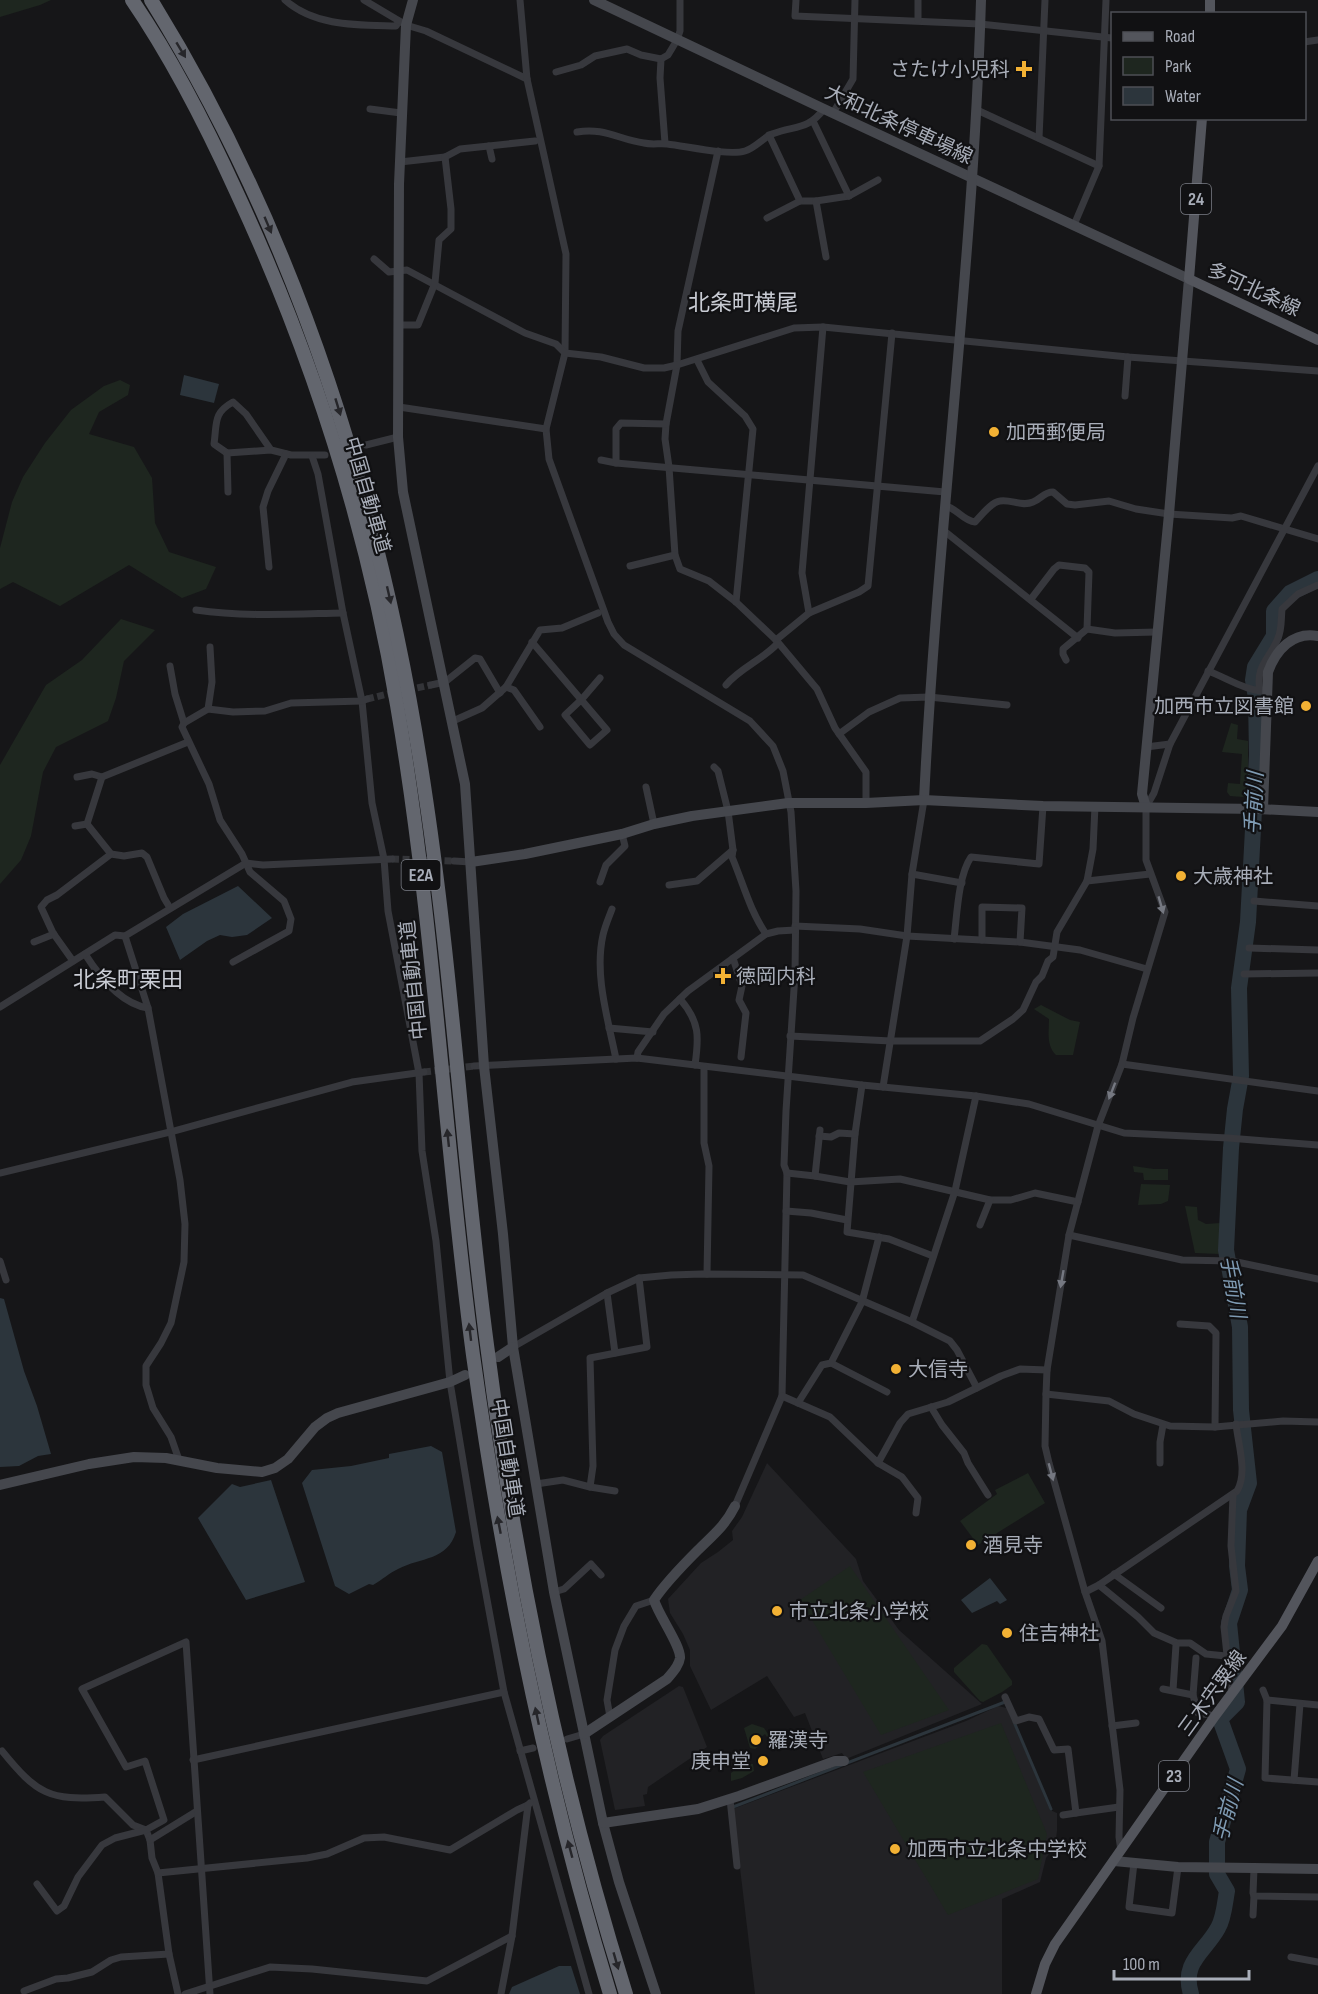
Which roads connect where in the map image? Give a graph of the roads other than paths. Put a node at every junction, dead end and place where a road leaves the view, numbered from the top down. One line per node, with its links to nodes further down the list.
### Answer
1 (132, 0): 306 (highway, 中国自動車道 / E2A, one-way to 1)
2 (151, 0): 306 (highway, 中国自動車道 / E2A, one-way to 306)
3 (285, 0): 17 (street)
4 (364, 0): 17 (street)
5 (413, 0): 17 (street)
6 (520, 0): 24 (street)
7 (594, 0): 21 (street, 大和北条停車場線)
8 (680, 0): 21 (street)
9 (796, 0): 15 (street)
10 (855, 0): 15 (street)
11 (918, 0): 16 (street)
12 (981, 0): 18 (street)
13 (1045, 0): 19 (street)
14 (1106, 0): 20 (street)
15 (855, 17): 16 (street); 27 (street)
16 (918, 20): 18 (street)
17 (402, 23): 24 (street); 28 (street)
18 (980, 24): 19 (street); 26 (street)
19 (1044, 30): 20 (street); 33 (street)
20 (1109, 37): 41 (street)
21 (677, 40): 22 (street); 27 (street, 大和北条停車場線)
22 (661, 59): 23 (street); 35 (street)
23 (556, 72)
24 (527, 79): 59 (street)
25 (370, 109): 28 (street)
26 (977, 110): 33 (street); 42 (street)
27 (829, 111): 30 (street); 42 (street, 大和北条停車場線)
28 (401, 113): 40 (street)
29 (1202, 120): 52 (main road, 多可北条線 / 24)
30 (813, 121): 32 (street); 44 (street)
31 (577, 132): 35 (street)
32 (770, 135): 37 (street); 45 (street)
33 (1040, 138): 41 (street)
34 (535, 141): 36 (street)
35 (665, 143): 37 (street)
36 (489, 146): 38 (street); 39 (street)
37 (718, 151): 63 (street)
38 (445, 157): 40 (street); 53 (street)
39 (492, 159)
40 (400, 162): 51 (street)
41 (1099, 166): 48 (street)
42 (973, 178): 48 (street, 大和北条停車場線); 57 (street)
43 (878, 180): 44 (street)
44 (849, 196): 46 (street)
45 (800, 201): 46 (street); 47 (street)
46 (816, 201): 49 (street)
47 (767, 218)
48 (1074, 225): 52 (street, 大和北条停車場線)
49 (826, 257)
50 (375, 259): 51 (street)
51 (399, 271): 53 (street); 54 (street)
52 (1189, 279): 58 (main road, 多可北条線); 61 (street)
53 (435, 283): 54 (street); 59 (street)
54 (399, 325): 66 (street)
55 (823, 327): 56 (street); 62 (street); 81 (street)
56 (892, 333): 57 (street); 82 (street)
57 (959, 340): 60 (street); 84 (street)
58 (1318, 340)
59 (565, 353): 63 (street); 68 (street)
60 (1128, 357): 61 (street); 65 (street)
61 (1182, 359): 64 (street); 86 (street)
62 (697, 360): 63 (street); 80 (street)
63 (677, 365): 67 (street)
64 (1318, 371)
65 (1125, 396)
66 (399, 406): 68 (street); 69 (street)
67 (666, 424): 77 (street); 79 (street)
68 (546, 429): 132 (street)
69 (398, 437): 70 (street); 111 (street)
70 (366, 445)
71 (271, 450): 72 (street); 72 (street); 73 (street)
72 (227, 453): 83 (street)
73 (286, 454): 75 (street); 92 (street)
74 (325, 455): 75 (street)
75 (312, 456): 97 (street)
76 (601, 460): 77 (street)
77 (616, 463): 79 (street)
78 (1318, 466): 87 (street)
79 (669, 467): 80 (street); 90 (street)
80 (750, 474): 81 (street); 95 (street)
81 (812, 479): 82 (street); 99 (street)
82 (878, 487): 84 (street); 99 (street)
83 (228, 492)
84 (945, 492): 85 (street)
85 (945, 506): 86 (street); 88 (street)
86 (1169, 514): 87 (street); 101 (street)
87 (1286, 528): 89 (street); 109 (street)
88 (943, 530): 94 (street); 115 (street)
89 (1318, 539)
90 (675, 555): 91 (street); 95 (street)
91 (630, 566)
92 (269, 567)
93 (1318, 585): 109 (street)
94 (1031, 599): 100 (street); 103 (street)
95 (736, 602): 105 (street)
96 (196, 610): 97 (street)
97 (343, 613): 117 (street)
98 (598, 613): 104 (street)
99 (809, 613): 105 (street)
100 (1087, 629): 101 (street); 103 (street)
101 (1157, 632): 126 (street)
102 (1318, 636): 137 (street)
103 (1078, 638): 107 (street)
104 (532, 642): 114 (street); 116 (street)
105 (777, 642): 113 (street); 123 (street)
106 (210, 647): 119 (street)
107 (1066, 660)
108 (170, 666): 121 (street)
109 (1208, 671): 125 (street)
110 (600, 678): 116 (street)
111 (445, 682): 112 (street); 114 (street); 120 (street)
112 (431, 685)
113 (726, 685)
114 (503, 690): 120 (street); 122 (street)
115 (929, 697): 118 (street); 123 (street); 131 (street)
116 (582, 699): 116 (street)
117 (364, 700): 119 (street); 146 (street)
118 (1007, 705)
119 (208, 709): 121 (street)
120 (453, 721): 148 (street)
121 (184, 723): 124 (street)
122 (540, 727)
123 (839, 734): 133 (street)
124 (188, 742): 129 (street); 149 (street)
125 (1170, 744): 126 (street); 136 (street)
126 (1146, 747): 136 (street)
127 (714, 767): 138 (street)
128 (77, 777): 129 (street)
129 (102, 777): 140 (street)
130 (646, 787): 141 (street)
131 (924, 800): 133 (street); 134 (street); 150 (street)
132 (788, 803): 133 (street); 138 (street); 160 (street)
133 (866, 803)
134 (1043, 806): 135 (street); 154 (street)
135 (1095, 806): 136 (street); 152 (street)
136 (1146, 807): 137 (street); 151 (street)
137 (1263, 809): 139 (street)
138 (728, 811): 141 (street); 144 (street)
139 (1318, 813)
140 (87, 824): 142 (street); 145 (street)
141 (654, 824): 143 (street)
142 (75, 826)
143 (622, 834): 148 (street); 153 (street)
144 (733, 850): 155 (street); 162 (street)
145 (111, 854): 158 (street); 161 (street)
146 (388, 859): 149 (street); 193 (street)
147 (454, 861): 148 (street)
148 (471, 862): 191 (street)
149 (246, 863): 158 (street); 175 (street)
150 (912, 874): 154 (street); 164 (street)
151 (1150, 874): 152 (street); 176 (street, one-way to 176)
152 (1087, 881): 169 (street)
153 (600, 882)
154 (962, 883): 165 (street)
155 (669, 885)
156 (1254, 901): 157 (street)
157 (1318, 906)
158 (170, 908): 163 (street)
159 (612, 909): 182 (street)
160 (795, 928): 162 (street); 164 (street); 184 (street)
161 (54, 934): 167 (street); 174 (street)
162 (766, 934): 173 (street)
163 (125, 936): 172 (street); 181 (street)
164 (907, 936): 165 (street); 185 (street)
165 (954, 939): 166 (street)
166 (981, 940): 168 (street); 168 (street)
167 (34, 942)
168 (1020, 942): 169 (street)
169 (1054, 946): 176 (street); 185 (street)
170 (1249, 948): 171 (street)
171 (1318, 950)
172 (85, 954): 174 (street); 181 (street)
173 (733, 958): 179 (street); 187 (street)
174 (73, 961): 180 (street)
175 (233, 962)
176 (1148, 969): 190 (street)
177 (1318, 973): 178 (street)
178 (1244, 974)
179 (680, 999): 183 (street); 189 (street)
180 (0, 1007)
181 (148, 1008): 200 (street)
182 (609, 1028): 183 (street); 188 (street)
183 (652, 1032): 186 (street)
184 (790, 1036): 185 (street); 194 (street)
185 (891, 1041): 196 (street)
186 (637, 1058): 188 (street); 189 (street)
187 (741, 1058)
188 (616, 1059): 191 (street)
189 (695, 1065): 192 (street)
190 (1122, 1065): 197 (street); 199 (street, one-way to 199)
191 (479, 1066): 226 (street)
192 (704, 1067): 194 (street); 217 (street)
193 (422, 1072): 200 (street); 232 (street)
194 (788, 1075): 195 (street); 204 (street)
195 (862, 1085): 196 (street); 201 (street)
196 (883, 1087): 198 (street)
197 (1318, 1091)
198 (976, 1096): 199 (street); 207 (street)
199 (1098, 1126): 202 (street); 209 (street)
200 (170, 1132): 203 (street); 243 (street)
201 (855, 1134): 205 (street); 206 (street)
202 (1318, 1145)
203 (0, 1173)
204 (787, 1173): 205 (street); 210 (street)
205 (815, 1176): 206 (street)
206 (850, 1182): 207 (street); 211 (street)
207 (955, 1191): 208 (street); 215 (street)
208 (990, 1200): 209 (street); 212 (street)
209 (1078, 1202): 213 (street)
210 (786, 1211): 211 (street); 218 (street)
211 (847, 1220): 214 (street)
212 (980, 1225)
213 (1069, 1235): 220 (street); 230 (street, one-way to 230)
214 (879, 1237): 215 (street); 223 (street)
215 (933, 1256): 224 (street)
216 (0, 1261): 221 (street)
217 (707, 1274): 218 (street); 219 (street)
218 (784, 1275): 223 (street); 236 (street)
219 (639, 1278): 222 (street); 227 (street)
220 (1318, 1279)
221 (6, 1280)
222 (607, 1293): 226 (street); 227 (street)
223 (862, 1302): 224 (street); 229 (street)
224 (912, 1322): 233 (street)
225 (1180, 1324): 242 (street)
226 (513, 1347): 228 (street); 246 (street)
227 (615, 1353): 248 (street)
228 (498, 1357)
229 (831, 1363): 234 (street); 237 (street)
230 (1047, 1370): 233 (street); 235 (street)
231 (465, 1375): 232 (street)
232 (450, 1382): 243 (street); 268 (street)
233 (978, 1388): 238 (street)
234 (887, 1392)
235 (1046, 1394): 241 (street); 259 (street, one-way to 259)
236 (782, 1396): 237 (street); 252 (street)
237 (798, 1403): 244 (street)
238 (931, 1407): 244 (street); 250 (street)
239 (1318, 1422): 240 (street)
240 (1236, 1424): 242 (street); 251 (street)
241 (1163, 1425): 242 (street); 245 (street)
242 (1215, 1427)
243 (180, 1460): 247 (street)
244 (878, 1462): 253 (street)
245 (1160, 1463)
246 (536, 1484): 248 (street); 258 (street)
247 (0, 1485)
248 (590, 1487): 249 (street)
249 (615, 1491)
250 (988, 1495)
251 (1233, 1495): 255 (street); 263 (street)
252 (735, 1506): 260 (street)
253 (916, 1513)
254 (1318, 1561): 269 (main road, 三木宍粟線 / 23)
255 (1114, 1574): 257 (street); 261 (street)
256 (601, 1575): 258 (street)
257 (1099, 1585): 259 (street); 263 (street)
258 (554, 1592): 279 (street)
259 (1085, 1592): 278 (street)
260 (654, 1600): 276 (street); 276 (street)
261 (1161, 1608)
262 (1176, 1645): 266 (street)
263 (1227, 1656): 269 (street)
264 (1196, 1658): 270 (street)
265 (1163, 1689): 266 (street)
266 (1173, 1690): 270 (street)
267 (1263, 1690): 272 (street)
268 (504, 1692): 283 (street); 284 (street)
269 (1233, 1693): 275 (main road, 三木宍粟線 / 23)
270 (1193, 1695): 275 (street)
271 (1005, 1697): 292 (street)
272 (1267, 1700): 273 (street); 286 (street)
273 (1300, 1704): 274 (street); 286 (street)
274 (1318, 1705)
275 (1215, 1716): 297 (main road, 三木宍粟線 / 23)
276 (610, 1717): 279 (street)
277 (1136, 1723): 278 (street)
278 (1112, 1726): 290 (street)
279 (584, 1734): 280 (street); 294 (street)
280 (567, 1739)
281 (533, 1748): 283 (street)
282 (2, 1751): 295 (street)
283 (520, 1751): 289 (street)
284 (193, 1760): 291 (street); 295 (street)
285 (844, 1761): 288 (street)
286 (1294, 1780): 287 (street)
287 (1318, 1782)
288 (730, 1799): 294 (street); 300 (street)
289 (531, 1802): 302 (street); 311 (street); 320 (street)
290 (1119, 1807): 292 (street); 297 (street)
291 (197, 1811): 296 (street); 302 (street)
292 (1076, 1813): 293 (street)
293 (1063, 1815)
294 (603, 1822): 323 (street)
295 (146, 1830): 296 (street); 307 (street)
296 (150, 1840): 305 (street)
297 (1121, 1851): 298 (main road, 三木宍粟線 / 23)
298 (1114, 1861): 299 (street); 324 (main road, 三木宍粟線 / 23)
299 (1134, 1863): 301 (street); 301 (street)
300 (736, 1866)
301 (1178, 1867): 303 (street)
302 (201, 1868): 305 (street); 316 (street)
303 (1254, 1869): 304 (street); 308 (street)
304 (1318, 1869)
305 (158, 1873): 312 (street)
306 (585, 1877): 321 (highway, 中国自動車道 / E2A); 322 (highway, 中国自動車道 / E2A, one-way to 322)
307 (38, 1884)
308 (1254, 1896): 309 (street); 310 (street)
309 (1318, 1897)
310 (1253, 1915)
311 (513, 1936): 316 (street); 319 (street)
312 (169, 1954): 315 (street); 317 (street)
313 (1291, 1957): 314 (street)
314 (1318, 1962)
315 (24, 1991)
316 (209, 1991): 318 (street)
317 (178, 1994)
318 (185, 1994)
319 (501, 1994)
320 (589, 1994)
321 (610, 1994)
322 (626, 1994)
323 (656, 1994)
324 (1036, 1994)

